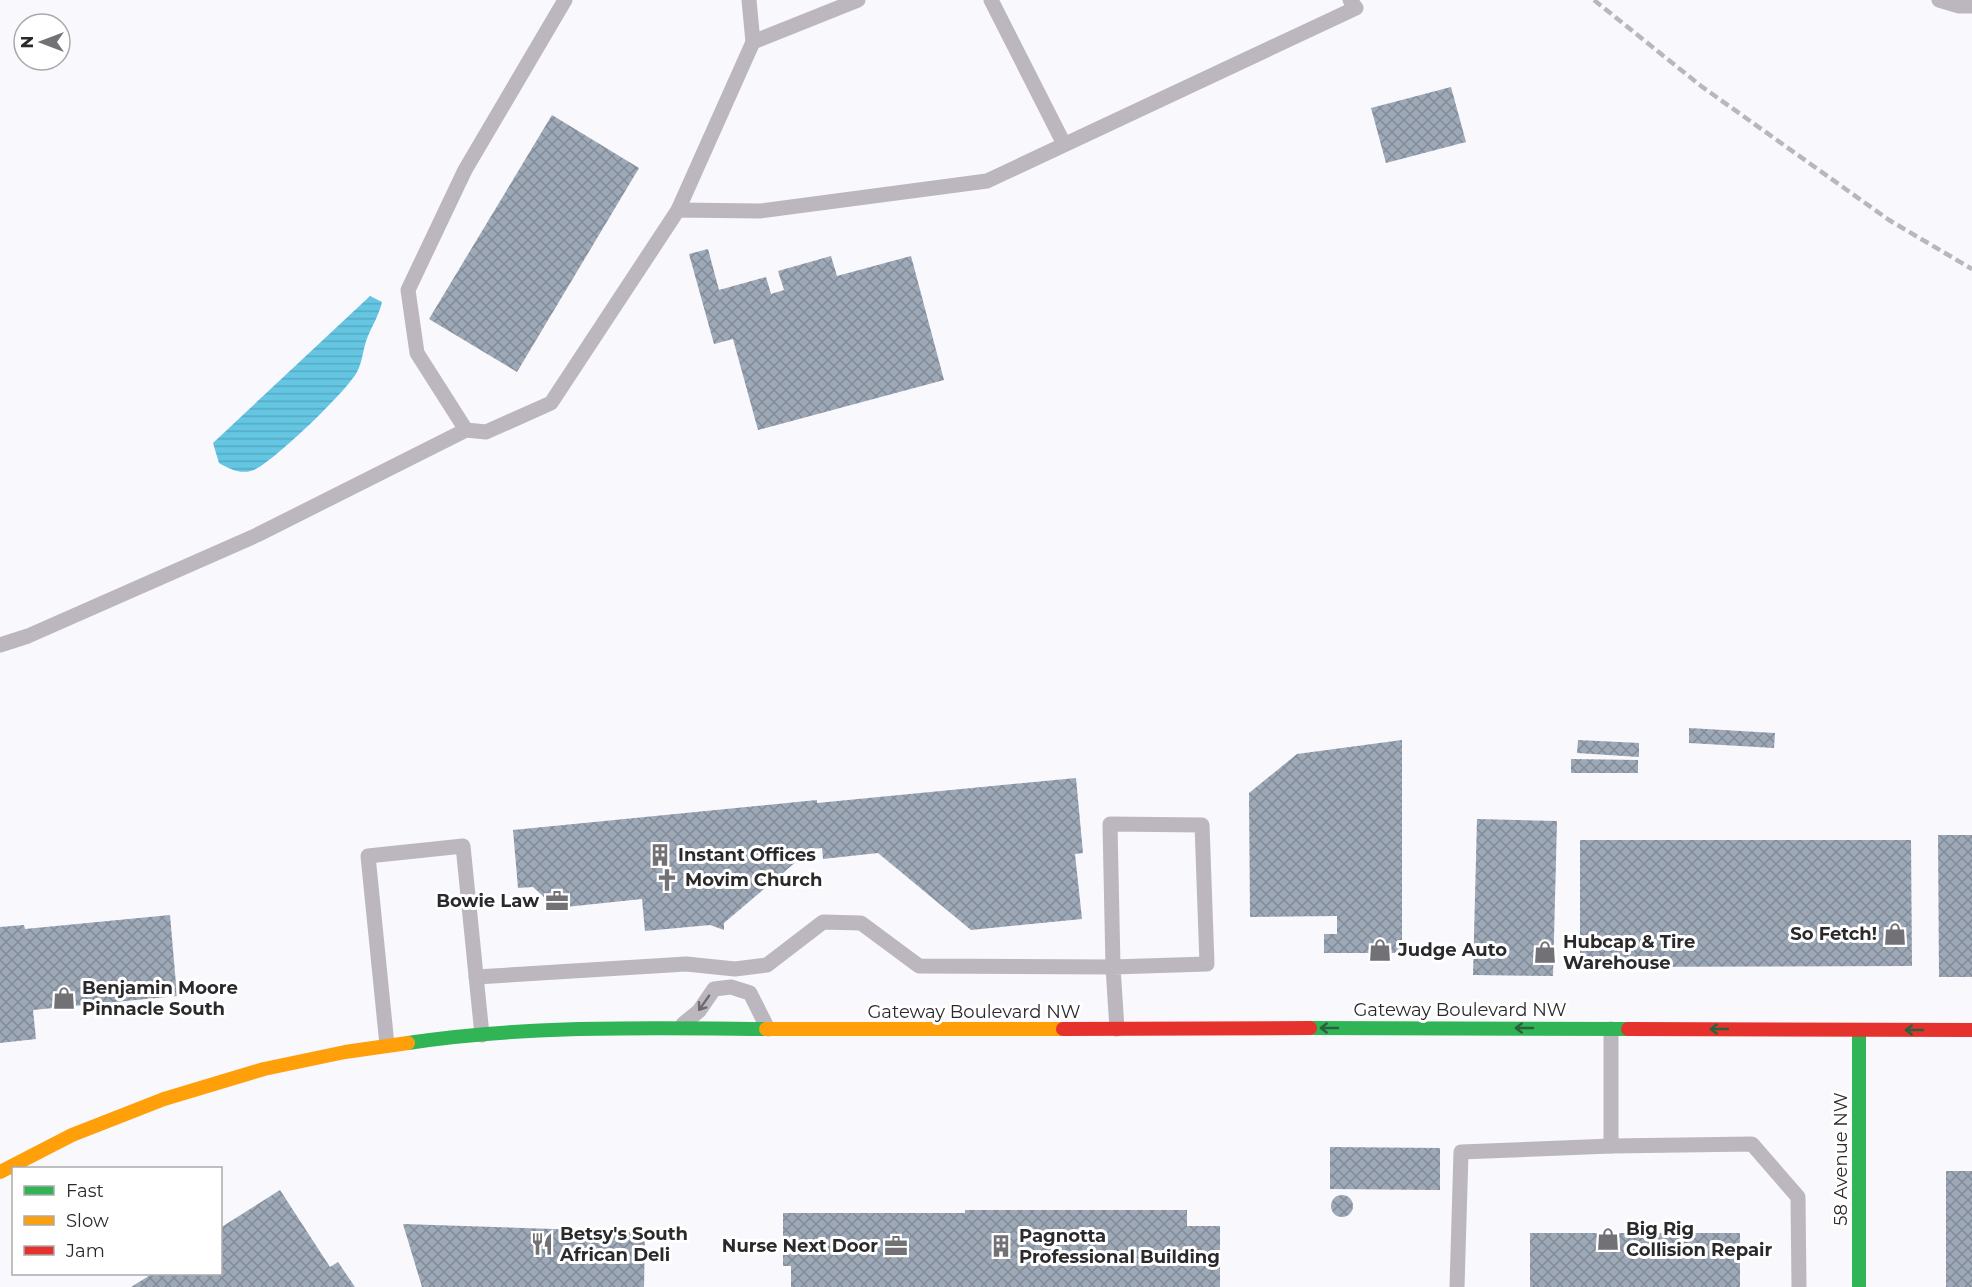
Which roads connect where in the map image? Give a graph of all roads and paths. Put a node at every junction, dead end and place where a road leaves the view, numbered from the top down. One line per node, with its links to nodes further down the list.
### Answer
1 (565, 0): 11 (lane)
2 (749, 0): 8 (lane)
3 (858, 0): 8 (lane)
4 (991, 0): 9 (lane)
5 (1350, 0): 9 (lane)
6 (1939, 0): 7 (lane)
7 (1963, 4)
8 (753, 42): 10 (lane)
9 (1064, 144): 10 (lane)
10 (678, 210): 11 (lane)
11 (466, 430): 12 (lane)
12 (0, 645)
13 (1113, 967): 13 (lane); 14 (lane); 19 (lane)
14 (735, 969): 15 (lane); 16 (lane)
15 (476, 977): 23 (lane); 24 (lane)
16 (731, 987): 17 (lane, one-way to 17); 18 (lane)
17 (679, 1028): 18 (main road, Gateway Boulevard NW); 23 (main road, Gateway Boulevard NW)
18 (768, 1029): 19 (main road, Gateway Boulevard NW)
19 (1117, 1029): 20 (main road, Gateway Boulevard NW, one-way to 19)
20 (1611, 1029): 21 (main road, Gateway Boulevard NW, one-way to 20); 25 (lane)
21 (1859, 1030): 22 (main road, Gateway Boulevard NW, one-way to 21); 29 (main road, 58 Avenue NW)
22 (1972, 1030)
23 (482, 1035): 24 (main road, Gateway Boulevard NW)
24 (387, 1045): 26 (main road, Gateway Boulevard NW)
25 (1611, 1146): 27 (lane); 28 (lane)
26 (0, 1172)
27 (1457, 1287)
28 (1799, 1287)
29 (1859, 1287)

